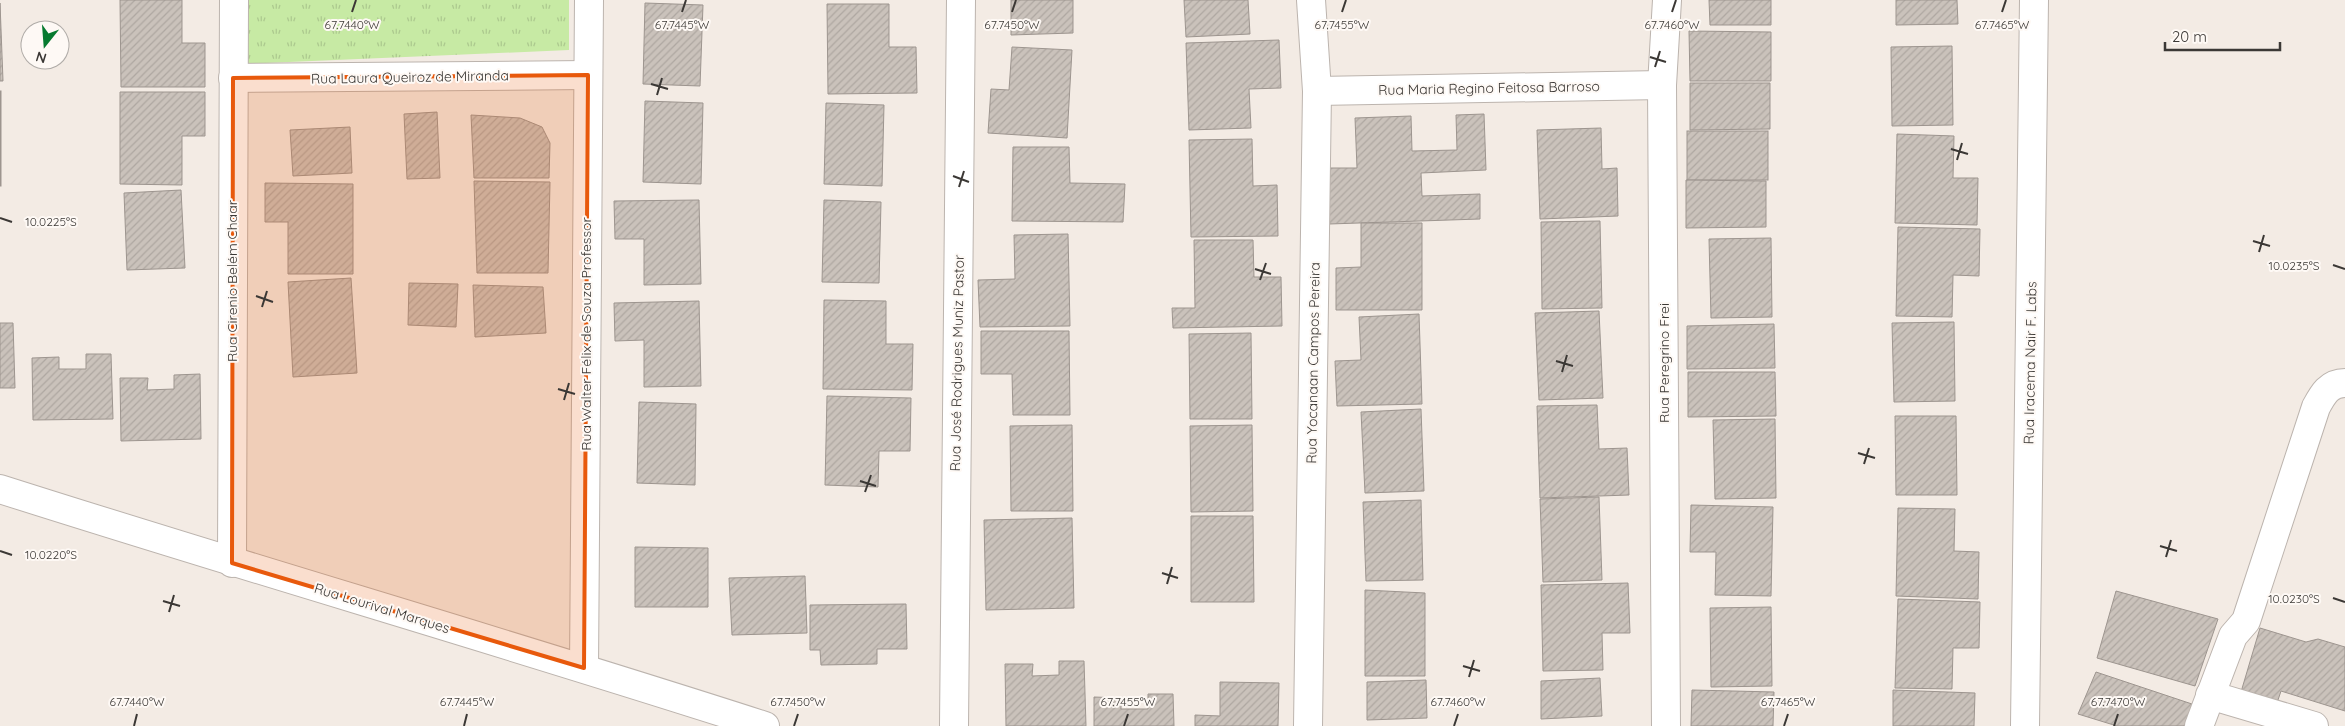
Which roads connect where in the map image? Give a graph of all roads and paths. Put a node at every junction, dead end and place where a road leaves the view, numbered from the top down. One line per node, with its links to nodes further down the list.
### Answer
1 (234, 0): 8 (street, Rua Cirenio Belém Chaar)
2 (588, 0): 7 (street, Rua Walter Félix de Souza Professor)
3 (960, 0): 17 (street, Rua José Rodrigues Muniz Pastor)
4 (1311, 0): 10 (street, Rua Yocanaan Campos Pereira)
5 (1667, 0): 9 (street, Rua Peregrino Frei)
6 (2034, 0): 20 (street, Rua Iracema Nair F. Labs)
7 (588, 75): 8 (street, Rua Laura Queiroz de Miranda); 14 (street, Rua Walter Félix de Souza Professor)
8 (233, 78): 13 (street, Rua Cirenio Belém Chaar)
9 (1662, 85): 10 (street, Rua Maria Regino Feitosa Barroso); 19 (street, Rua Peregrino Frei)
10 (1317, 91): 18 (street, Rua Yocanaan Campos Pereira)
11 (2345, 383): 15 (street)
12 (0, 489): 13 (street, Rua Lourival Marques)
13 (232, 563): 14 (street, Rua Lourival Marques)
14 (584, 668): 16 (street, Rua Lourival Marques)
15 (2210, 695): 21 (street); 22 (street)
16 (765, 726)
17 (954, 726)
18 (1308, 726)
19 (1666, 726)
20 (2026, 726)
21 (2199, 726)
22 (2314, 726)

